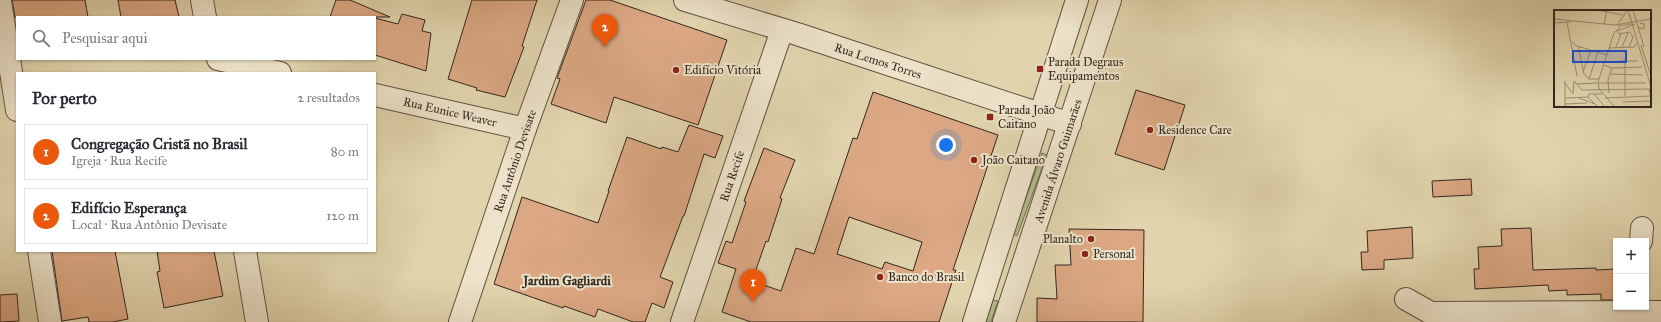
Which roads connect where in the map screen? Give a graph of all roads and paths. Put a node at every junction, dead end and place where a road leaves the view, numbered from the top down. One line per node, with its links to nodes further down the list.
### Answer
1 (202, 0): 7 (street)
2 (572, 0): 17 (street, Rua Antônio Devisate)
3 (685, 0): 8 (street, Rua Lemos Torres)
4 (1077, 0): 15 (street)
5 (1110, 0): 16 (street, Avenida Álvaro Guimarães)
6 (0, 1): 14 (street)
7 (205, 16)
8 (782, 30): 15 (street, Rua Lemos Torres); 27 (street, Rua Recife)
9 (212, 60): 11 (street)
10 (222, 60): 12 (street)
11 (214, 72)
12 (276, 72)
13 (376, 94): 17 (street, Rua Eunice Weaver)
14 (16, 104)
15 (1041, 114): 16 (street, Rua Lemos Torres); 20 (street)
16 (1070, 124): 21 (street, Avenida Álvaro Guimarães)
17 (526, 129): 26 (street, Rua Antônio Devisate)
18 (39, 252): 24 (street)
19 (245, 252): 25 (street)
20 (987, 284): 21 (street); 28 (street)
21 (1015, 292): 29 (street, Avenida Álvaro Guimarães)
22 (1406, 299): 23 (street)
23 (1645, 313)
24 (50, 322)
25 (257, 322)
26 (460, 322)
27 (682, 322)
28 (974, 322)
29 (1004, 322)

